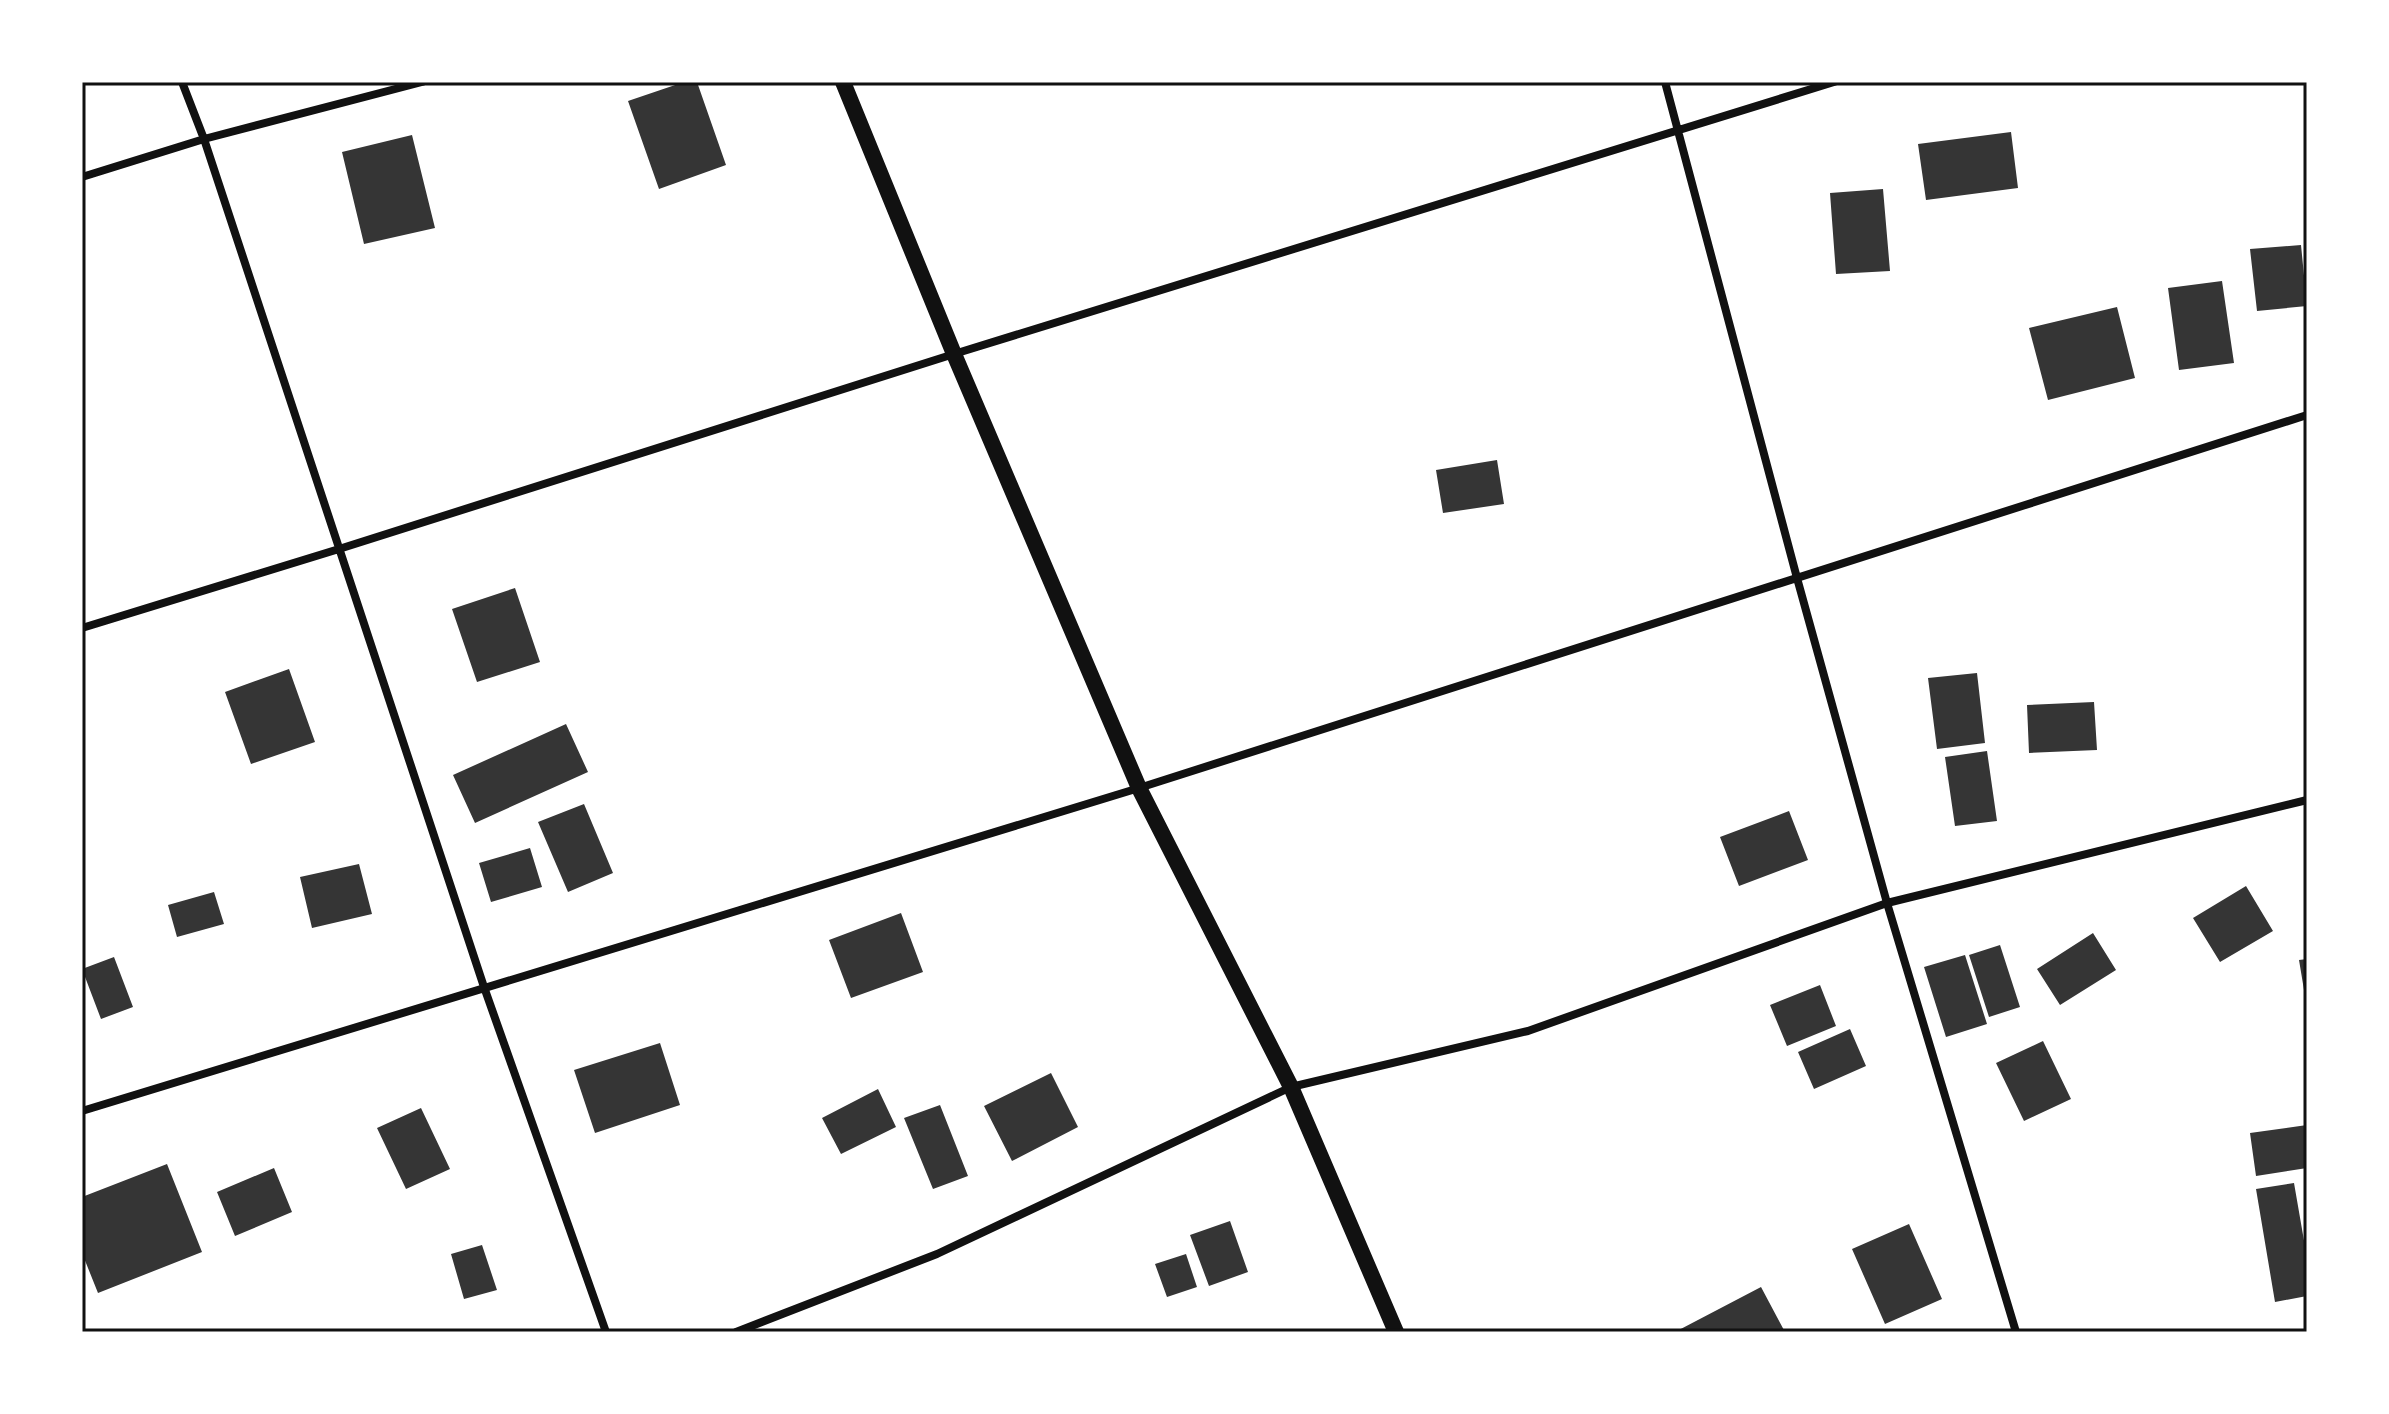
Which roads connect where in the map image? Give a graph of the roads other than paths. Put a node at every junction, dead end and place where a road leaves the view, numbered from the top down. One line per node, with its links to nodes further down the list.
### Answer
1 (182, 82): 7 (street)
2 (422, 82): 7 (street)
3 (843, 82): 9 (main road)
4 (1665, 82): 6 (street)
5 (1834, 82): 6 (street)
6 (1676, 130): 9 (street); 12 (street)
7 (204, 139): 8 (street); 11 (street)
8 (82, 177)
9 (954, 354): 11 (street); 14 (main road)
10 (2307, 415): 12 (street)
11 (339, 549): 13 (street); 17 (street)
12 (1797, 578): 14 (street); 16 (street)
13 (82, 628)
14 (1139, 788): 17 (street); 18 (main road)
15 (2307, 800): 16 (street)
16 (1887, 903): 18 (street); 23 (street)
17 (484, 987): 19 (street); 20 (street)
18 (1291, 1087): 21 (street); 22 (main road)
19 (82, 1111)
20 (606, 1332)
21 (736, 1332)
22 (1396, 1332)
23 (2016, 1332)

